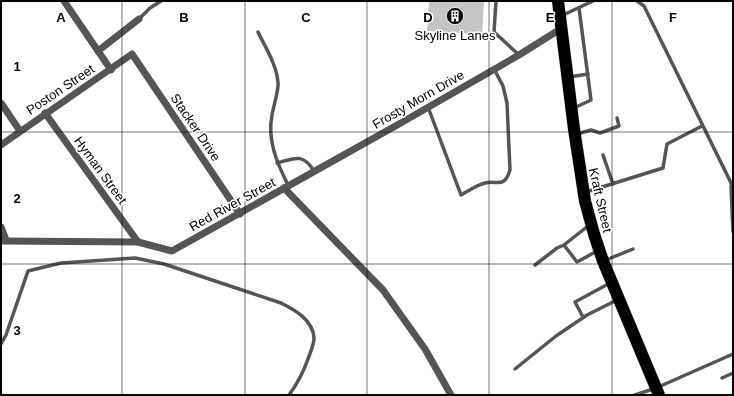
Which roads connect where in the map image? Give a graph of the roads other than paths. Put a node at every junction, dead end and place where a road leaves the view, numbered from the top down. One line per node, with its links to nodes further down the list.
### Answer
1 (64, 1): 13 (street)
2 (153, 1): 8 (lane)
3 (161, 1): 8 (lane)
4 (496, 1): 15 (lane)
5 (558, 1): 11 (highway, Kraft Street)
6 (593, 1): 9 (lane)
7 (637, 1): 25 (lane)
8 (150, 8): 10 (lane)
9 (579, 8): 11 (lane); 18 (lane)
10 (139, 19): 13 (street)
11 (561, 22): 15 (street, Frosty Morn Drive); 19 (highway, Kraft Street)
12 (258, 32): 30 (lane)
13 (98, 51): 17 (street)
14 (132, 54): 17 (street, Poston Street); 36 (street, Stacker Drive)
15 (519, 55): 16 (street, Frosty Morn Drive)
16 (494, 69): 21 (street, Frosty Morn Drive); 21 (lane)
17 (110, 70): 23 (street, Poston Street)
18 (588, 74): 19 (lane); 22 (lane)
19 (568, 77): 22 (highway, Kraft Street)
20 (1, 103): 26 (street)
21 (428, 107): 31 (street, Frosty Morn Drive)
22 (571, 109): 27 (highway, Kraft Street)
23 (45, 113): 26 (street, Poston Street); 41 (street, Hyman Street)
24 (617, 118): 27 (lane)
25 (702, 126): 32 (lane); 34 (lane)
26 (20, 131): 28 (street, Poston Street)
27 (574, 135): 35 (highway, Kraft Street)
28 (1, 145)
29 (604, 155): 32 (lane)
30 (277, 163): 31 (lane); 33 (lane)
31 (314, 171): 33 (street, Frosty Morn Drive)
32 (613, 184): 35 (lane)
33 (286, 186): 36 (street, Red River Street); 56 (street, Red River Street)
34 (732, 186): 39 (lane)
35 (583, 193): 37 (highway, Kraft Street)
36 (240, 214): 41 (street, Red River Street)
37 (591, 224): 42 (lane); 44 (highway, Kraft Street)
38 (1, 228): 40 (street)
39 (733, 232)
40 (4, 241): 41 (street, Red River Street)
41 (138, 242)
42 (564, 245): 44 (lane); 45 (lane)
43 (633, 250): 44 (lane)
44 (601, 256): 46 (highway, Kraft Street)
45 (535, 265)
46 (611, 282): 47 (highway, Kraft Street); 48 (lane)
47 (618, 299): 48 (lane); 54 (highway, Kraft Street)
48 (583, 317): 51 (lane)
49 (1, 344): 55 (lane)
50 (733, 354): 54 (lane)
51 (515, 370)
52 (733, 373): 53 (lane)
53 (722, 378)
54 (657, 391): 57 (lane)
55 (289, 395)
56 (451, 395)
57 (635, 395)

